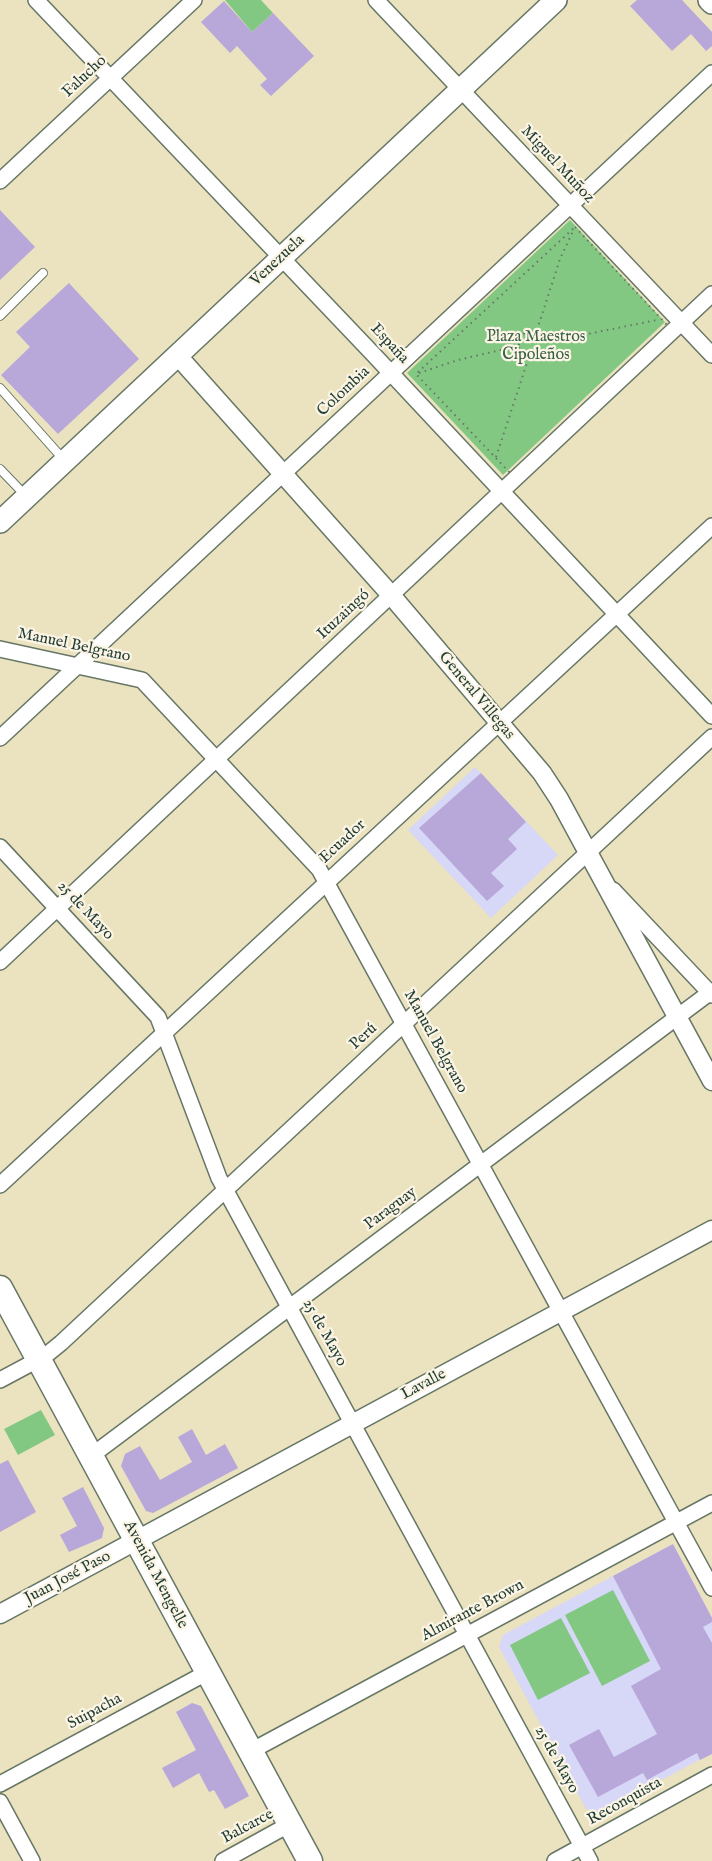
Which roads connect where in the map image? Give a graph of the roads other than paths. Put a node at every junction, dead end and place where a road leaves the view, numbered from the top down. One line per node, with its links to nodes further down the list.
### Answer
1 (36, 0): 6 (street, España)
2 (194, 0): 6 (street, Falucho)
3 (376, 0): 7 (street, Miguel Muñoz)
4 (556, 0): 7 (main road, Venezuela)
5 (712, 73): 9 (street, Colombia)
6 (111, 78): 8 (street, Falucho); 10 (street, España)
7 (460, 89): 9 (street, Miguel Muñoz); 10 (main road, Venezuela)
8 (0, 181)
9 (570, 206): 14 (street, Miguel Muñoz); 17 (street, Colombia)
10 (282, 257): 16 (main road, Venezuela); 17 (street, España)
11 (43, 273): 13 (lane)
12 (712, 294): 14 (street, Ituzaingó)
13 (0, 316)
14 (681, 323): 15 (street, Miguel Muñoz); 22 (street, Ituzaingó)
15 (712, 355)
16 (177, 356): 19 (main road, Venezuela); 21 (street, General Villegas)
17 (391, 373): 21 (street, Colombia); 22 (street, España)
18 (0, 388): 19 (lane)
19 (65, 461): 23 (main road, Venezuela)
20 (0, 469): 23 (lane)
21 (283, 474): 26 (street, General Villegas); 29 (street, Colombia)
22 (502, 491): 26 (street, Ituzaingó); 27 (street, España)
23 (27, 497): 24 (main road, Venezuela)
24 (0, 522)
25 (712, 526): 27 (street, Ecuador)
26 (391, 595): 31 (street, General Villegas); 34 (street, Ituzaingó)
27 (617, 615): 30 (street, España); 31 (street, Ecuador)
28 (0, 649): 29 (street, Manuel Belgrano)
29 (78, 665): 33 (street, Colombia); 34 (street, Manuel Belgrano)
30 (712, 716)
31 (500, 723): 36 (street, General Villegas); 38 (street, Ecuador)
32 (712, 737): 36 (street, Perú)
33 (0, 738)
34 (217, 759): 38 (street, Manuel Belgrano); 39 (street, Ituzaingó)
35 (0, 847): 39 (street, 25 de Mayo)
36 (588, 853): 37 (street, General Villegas); 43 (street, Perú)
37 (602, 878): 41 (street); 42 (street, General Villegas)
38 (327, 881): 43 (street, Manuel Belgrano); 44 (street, Ecuador)
39 (57, 908): 40 (street, Ituzaingó); 44 (street, 25 de Mayo)
40 (0, 962)
41 (711, 993): 42 (street, Paraguay)
42 (678, 1017): 45 (street, General Villegas); 46 (street, Paraguay)
43 (405, 1024): 46 (street, Manuel Belgrano); 48 (street, Perú)
44 (165, 1032): 47 (street, Ecuador); 48 (street, 25 de Mayo)
45 (712, 1081)
46 (481, 1164): 51 (street, Paraguay); 52 (street, Manuel Belgrano)
47 (0, 1185)
48 (226, 1190): 51 (street, 25 de Mayo); 53 (street, Perú)
49 (712, 1230): 52 (street, Lavalle)
50 (0, 1288): 53 (main road, Avenida Mengelle)
51 (289, 1308): 55 (street, 25 de Mayo); 56 (street, Paraguay)
52 (561, 1311): 55 (street, Lavalle); 58 (street, Manuel Belgrano)
53 (38, 1359): 54 (street, Perú); 56 (main road, Avenida Mengelle)
54 (0, 1380)
55 (353, 1424): 59 (street, Lavalle); 62 (street, 25 de Mayo)
56 (91, 1456): 59 (main road, Avenida Mengelle)
57 (712, 1503): 58 (street, Almirante Brown)
58 (676, 1522): 60 (street, Manuel Belgrano); 62 (street, Almirante Brown)
59 (137, 1541): 61 (street, Juan José Paso); 63 (main road, Avenida Mengelle)
60 (712, 1588)
61 (0, 1614)
62 (467, 1635): 64 (street, Almirante Brown); 69 (street, 25 de Mayo)
63 (208, 1672): 64 (main road, Avenida Mengelle); 66 (street, Suipacha)
64 (251, 1751): 68 (main road, Avenida Mengelle)
65 (712, 1775): 69 (street, Reconquista)
66 (0, 1784)
67 (0, 1802): 70 (street)
68 (290, 1824): 71 (street, Balcarce); 72 (main road, Avenida Mengelle)
69 (582, 1846): 73 (street, Reconquista); 74 (street, 25 de Mayo)
70 (32, 1861)
71 (223, 1861)
72 (310, 1861)
73 (555, 1861)
74 (590, 1861)

